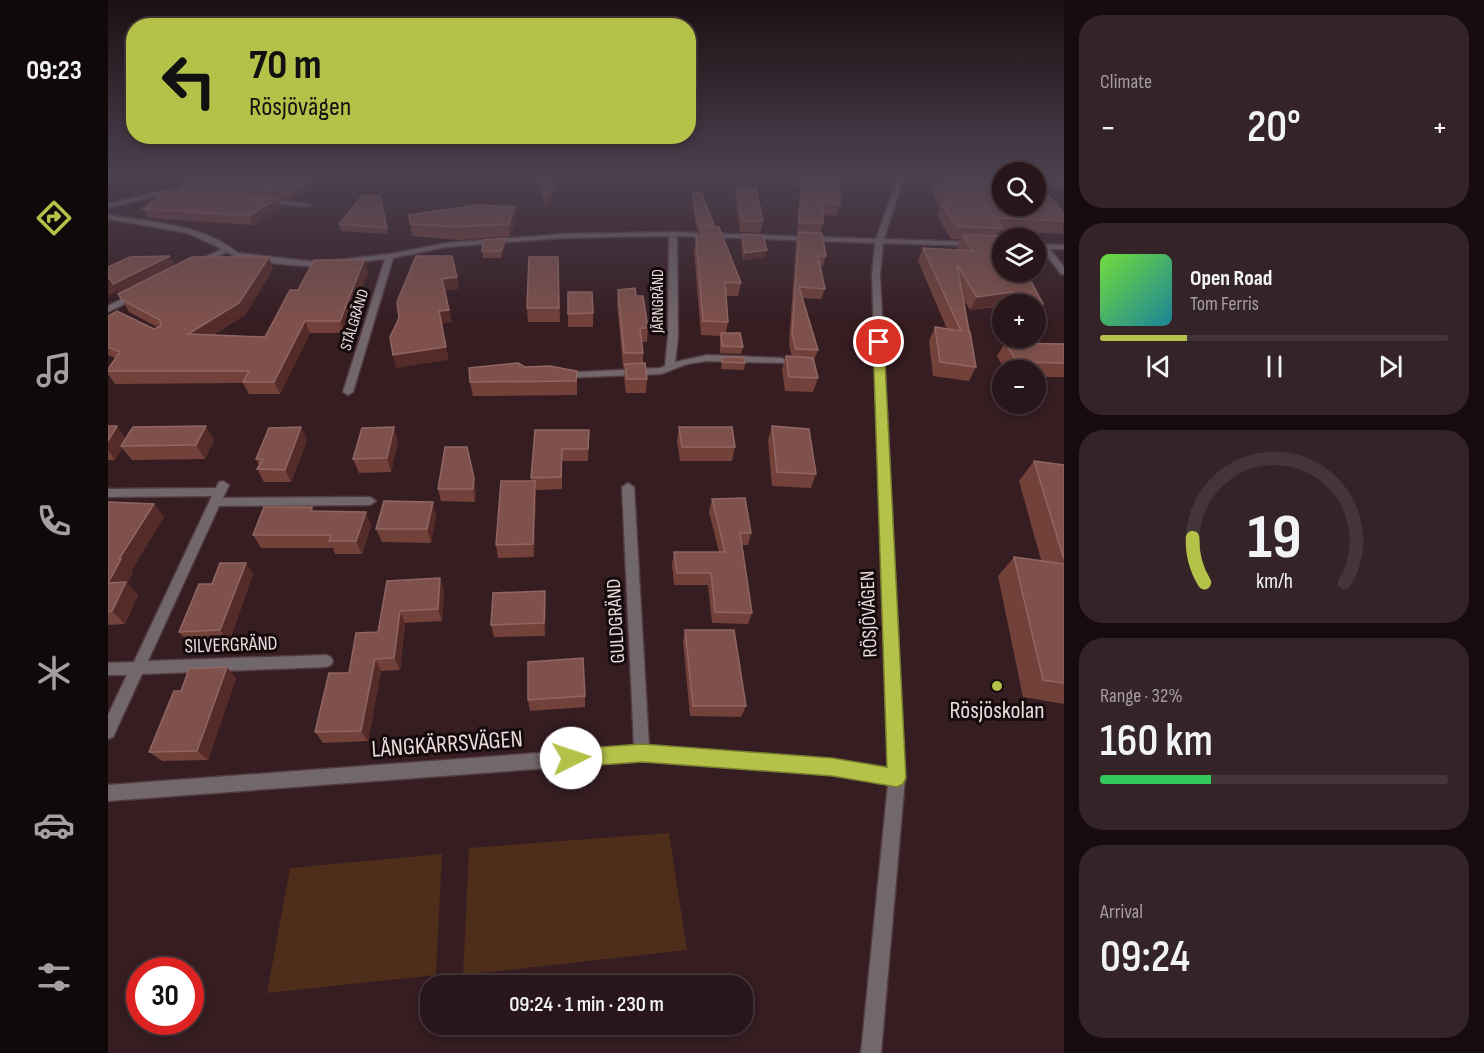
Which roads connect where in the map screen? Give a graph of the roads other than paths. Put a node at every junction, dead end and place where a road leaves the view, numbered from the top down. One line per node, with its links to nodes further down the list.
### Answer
1 (152, 225): 8 (street)
2 (885, 225): 4 (street, RÖSJÖVÄGEN)
3 (673, 234): 4 (street); 10 (street); 17 (street, JÄRNGRÄND)
4 (879, 241): 5 (street); 29 (street, RÖSJÖVÄGEN)
5 (992, 245)
6 (1046, 246): 7 (street)
7 (1064, 247)
8 (228, 249): 10 (street); 11 (street)
9 (1046, 252): 12 (street)
10 (390, 256): 19 (street, STÅLGRÄND)
11 (188, 269)
12 (1064, 272)
13 (149, 288): 14 (street)
14 (109, 308): 15 (street)
15 (120, 314)
16 (782, 361): 17 (street)
17 (669, 368): 18 (street)
18 (549, 375)
19 (348, 392)
20 (628, 488): 28 (street, GULDGRÄND)
21 (108, 493): 22 (street)
22 (219, 493): 23 (street); 25 (street, SILVERGRÄND)
23 (370, 501)
24 (326, 661): 25 (street, SILVERGRÄND)
25 (137, 668): 26 (street, SILVERGRÄND); 27 (street, SILVERGRÄND)
26 (108, 669)
27 (108, 732)
28 (642, 753): 29 (street, LÅNGKÄRRSVÄGEN); 30 (street, LÅNGKÄRRSVÄGEN)
29 (897, 778): 31 (street, RÖSJÖVÄGEN)
30 (108, 793)
31 (870, 1053)

